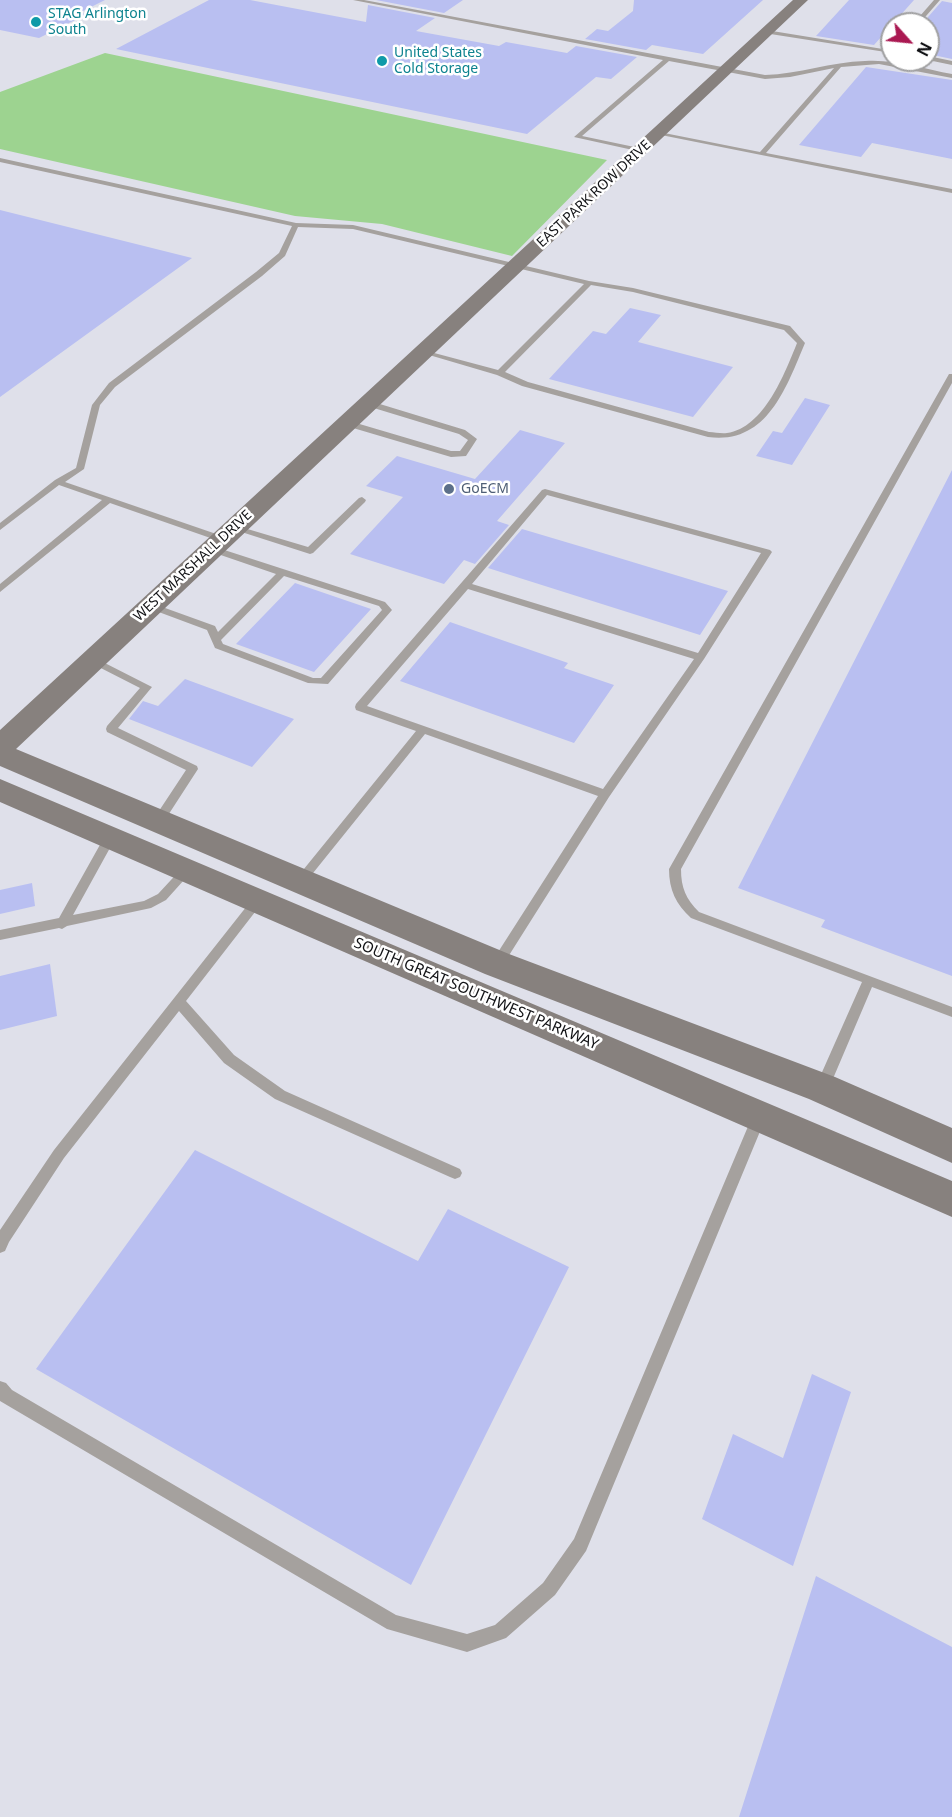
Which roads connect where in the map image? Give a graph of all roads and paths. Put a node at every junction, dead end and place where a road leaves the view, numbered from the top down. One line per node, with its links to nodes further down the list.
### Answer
1 (356, 0): 7 (lane)
2 (801, 0): 5 (main road, EAST PARK ROW DRIVE)
3 (937, 0): 4 (lane)
4 (926, 12)
5 (766, 32): 6 (lane); 9 (main road, EAST PARK ROW DRIVE)
6 (880, 49)
7 (667, 59): 9 (lane); 12 (lane)
8 (838, 67): 9 (lane); 10 (lane); 13 (lane)
9 (725, 70): 11 (main road, EAST PARK ROW DRIVE)
10 (952, 76)
11 (658, 134): 12 (main road, EAST PARK ROW DRIVE); 13 (lane)
12 (642, 150): 17 (main road, EAST PARK ROW DRIVE)
13 (761, 154): 15 (lane)
14 (0, 160): 16 (lane)
15 (952, 191)
16 (296, 225): 17 (lane); 25 (lane)
17 (517, 266): 18 (lane); 19 (main road, EAST PARK ROW DRIVE)
18 (589, 283): 20 (lane); 20 (lane)
19 (423, 352): 20 (lane); 22 (main road, EAST PARK ROW DRIVE)
20 (500, 373)
21 (952, 376): 50 (lane)
22 (386, 386): 23 (main road, WEST MARSHALL DRIVE)
23 (367, 403): 24 (main road, WEST MARSHALL DRIVE); 24 (lane)
24 (346, 423): 29 (main road, WEST MARSHALL DRIVE)
25 (58, 482): 26 (lane); 28 (lane)
26 (108, 500): 29 (lane); 32 (lane)
27 (362, 500): 29 (lane)
28 (0, 527)
29 (223, 539): 30 (lane); 33 (main road, WEST MARSHALL DRIVE)
30 (282, 573): 34 (lane); 34 (lane)
31 (466, 585): 35 (lane); 35 (lane); 37 (lane)
32 (0, 589)
33 (151, 606): 34 (lane); 36 (main road, WEST MARSHALL DRIVE)
34 (216, 639)
35 (700, 657): 41 (lane)
36 (93, 660): 38 (main road, WEST MARSHALL DRIVE); 42 (lane)
37 (422, 731): 41 (lane); 45 (lane)
38 (0, 747)
39 (0, 754): 42 (main road)
40 (0, 790): 43 (main road, SOUTH GREAT SOUTHWEST PARKWAY)
41 (605, 794): 49 (lane)
42 (159, 820): 45 (main road)
43 (110, 837): 44 (main road, SOUTH GREAT SOUTHWEST PARKWAY); 47 (lane)
44 (187, 870): 46 (main road, SOUTH GREAT SOUTHWEST PARKWAY); 47 (lane)
45 (301, 880): 49 (main road)
46 (258, 900): 51 (main road, SOUTH GREAT SOUTHWEST PARKWAY); 52 (lane)
47 (62, 924): 48 (lane)
48 (0, 935)
49 (497, 964): 51 (main road); 54 (main road)
50 (869, 981): 53 (lane); 54 (lane)
51 (478, 994): 55 (main road, SOUTH GREAT SOUTHWEST PARKWAY)
52 (179, 1002): 57 (lane); 59 (lane)
53 (952, 1012)
54 (822, 1088): 56 (main road)
55 (760, 1116): 58 (main road, SOUTH GREAT SOUTHWEST PARKWAY); 60 (lane)
56 (952, 1146)
57 (455, 1173)
58 (952, 1198)
59 (0, 1246)
60 (0, 1389)

